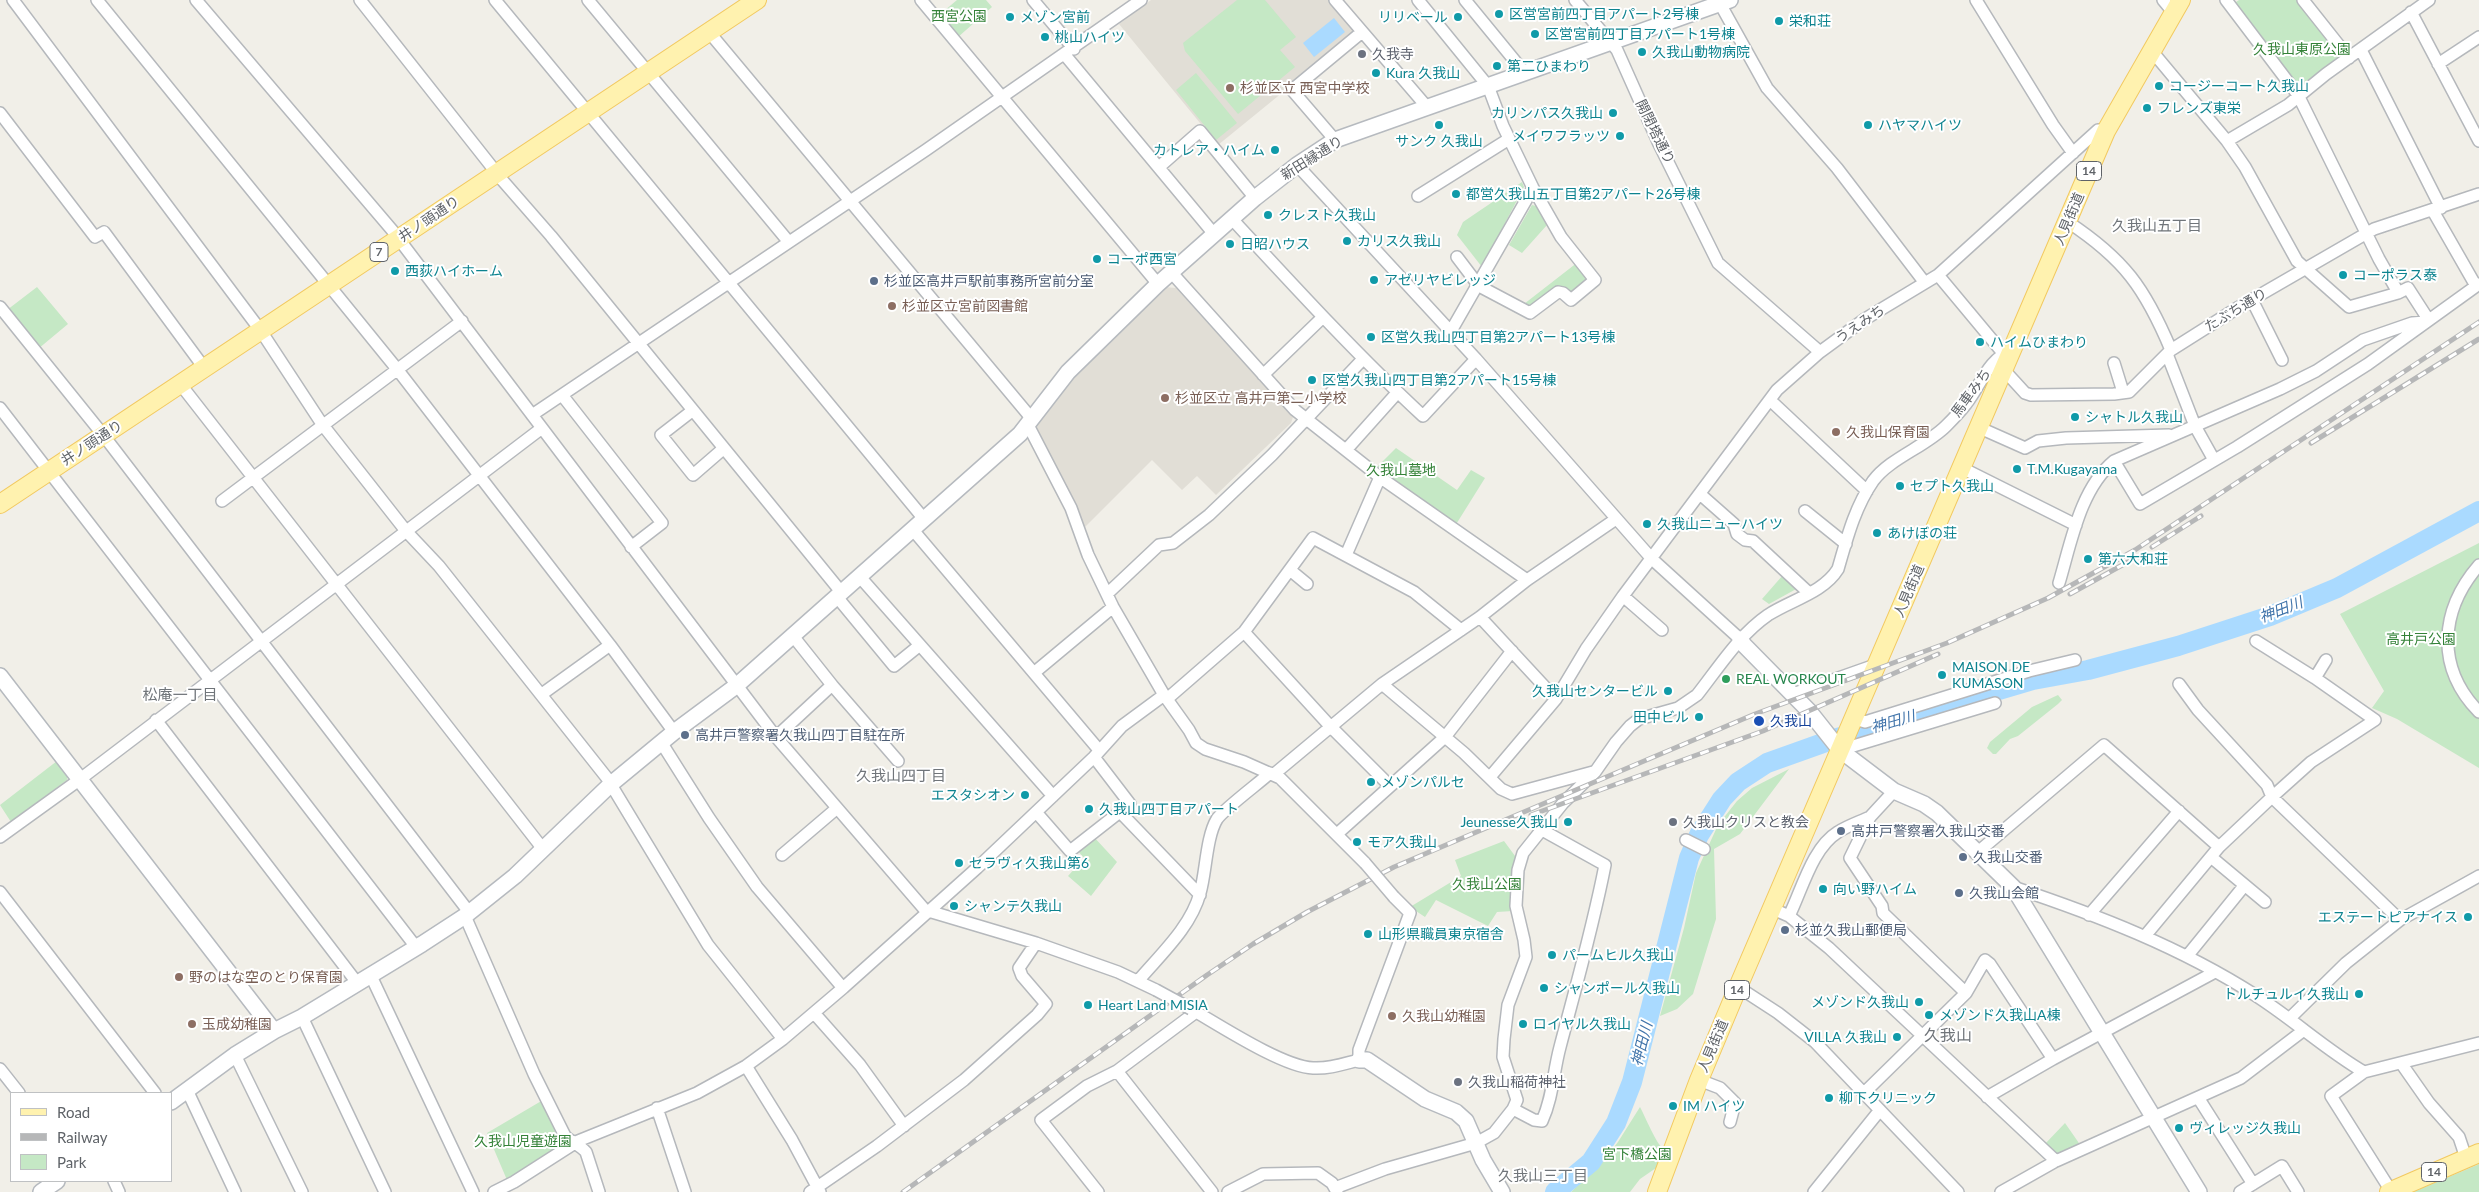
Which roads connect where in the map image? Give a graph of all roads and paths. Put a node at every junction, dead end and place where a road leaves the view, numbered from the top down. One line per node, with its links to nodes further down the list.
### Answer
1 (13, 0): 77 (street)
2 (97, 0): 68 (street)
3 (196, 0): 59 (street)
4 (360, 0): 48 (street)
5 (495, 0): 37 (street)
6 (588, 0): 31 (street)
7 (757, 0): 22 (main road, 井ノ頭通り / 7)
8 (921, 0): 35 (street)
9 (1034, 0): 28 (street)
10 (1141, 0): 28 (street)
11 (1335, 0): 23 (street)
12 (1418, 0): 33 (street)
13 (1465, 0): 32 (street)
14 (1575, 0): 25 (street, 開閉塔通り)
15 (1976, 0): 45 (street)
16 (2226, 0): 34 (street)
17 (2303, 0): 29 (street)
18 (1723, 1): 25 (street, 新田縁通り); 66 (street)
19 (2426, 1): 21 (street)
20 (2172, 4): 26 (main road, 人見街道 / 14)
21 (2411, 12): 27 (street); 30 (street)
22 (709, 32): 31 (main road, 井ノ頭通り / 7); 53 (street)
23 (1362, 32): 36 (street); 42 (street)
24 (2479, 37): 30 (street)
25 (1610, 42): 32 (street, 新田縁通り); 80 (street, 開閉塔通り)
26 (2151, 50): 40 (main road, 人見街道 / 14); 43 (street)
27 (2361, 50): 29 (street); 54 (street)
28 (1069, 52): 35 (street); 47 (street)
29 (2349, 58): 34 (street)
30 (2438, 64): 39 (street)
31 (649, 72): 37 (main road, 井ノ頭通り / 7); 60 (street)
32 (1524, 72): 33 (street, 新田縁通り)
33 (1488, 86): 36 (street, 新田縁通り); 41 (street)
34 (2298, 95): 43 (street); 58 (street)
35 (1002, 97): 53 (street); 67 (street)
36 (1426, 107): 42 (street, 新田縁通り)
37 (588, 112): 48 (main road, 井ノ頭通り / 7); 65 (street)
38 (0, 113): 88 (street)
39 (2475, 125): 44 (street)
40 (2106, 131): 45 (street, うえみち); 56 (main road, 人見街道 / 14)
41 (1509, 139): 49 (street); 51 (street)
42 (1335, 140): 46 (street, 新田縁通り)
43 (2227, 141): 62 (street)
44 (2479, 141)
45 (2073, 153): 64 (street, うえみち)
46 (1297, 165): 52 (street, 新田縁通り); 78 (street)
47 (1159, 167): 52 (street); 57 (street)
48 (496, 172): 59 (main road, 井ノ頭通り / 7); 79 (street)
49 (1533, 188): 70 (street); 70 (street)
50 (2479, 194): 54 (street, たぶち通り)
51 (1418, 196)
52 (1255, 198): 55 (street, 新田縁通り)
53 (849, 201): 60 (street); 99 (street)
54 (2437, 210): 58 (street, たぶち通り); 69 (street)
55 (1232, 219): 57 (street, 新田縁通り); 74 (street)
56 (2068, 222): 81 (street); 83 (main road, 人見街道 / 14)
57 (1214, 234): 63 (street, 新田縁通り)
58 (2368, 235): 62 (street, たぶち通り); 71 (street)
59 (399, 239): 68 (main road, 井ノ頭通り / 7); 75 (street)
60 (788, 241): 65 (street)
61 (1457, 256): 70 (street)
62 (2306, 269): 72 (street, たぶち通り); 76 (street)
63 (1171, 272): 67 (street, 新田縁通り); 89 (street)
64 (1938, 275): 66 (street, うえみち); 83 (street)
65 (728, 281): 79 (street); 120 (street)
66 (1925, 283): 80 (street, うえみち)
67 (1158, 284): 99 (street, 新田縁通り)
68 (329, 285): 77 (main road, 井ノ頭通り / 7); 87 (street)
69 (2478, 285): 76 (street)
70 (1479, 286): 78 (street)
71 (2395, 287)
72 (2252, 300): 81 (street, たぶち通り); 85 (street)
73 (0, 307): 105 (street)
74 (1323, 317): 82 (street); 89 (street)
75 (462, 321): 87 (street); 97 (street)
76 (2427, 321): 101 (street); 108 (street)
77 (261, 331): 88 (main road, 井ノ頭通り / 7); 100 (street)
78 (1451, 331): 84 (street)
79 (638, 343): 93 (street); 96 (street)
80 (1820, 352): 94 (street, うえみち)
81 (2169, 352): 91 (street, たぶち通り); 101 (street)
82 (1363, 358): 92 (street); 98 (street)
83 (2007, 358): 91 (street); 103 (main road, 人見街道 / 14); 115 (street, 馬車みち)
84 (1476, 359): 92 (street); 121 (street)
85 (2282, 360)
86 (2114, 363): 91 (street)
87 (397, 368): 100 (street); 113 (street)
88 (205, 369): 90 (main road, 井ノ頭通り / 7)
89 (1263, 375): 98 (street)
90 (181, 385): 105 (main road, 井ノ頭通り / 7); 112 (street)
91 (2124, 392)
92 (1397, 393): 107 (street)
93 (562, 394): 97 (street); 126 (street)
94 (1770, 400): 115 (street); 116 (street, うえみち)
95 (0, 408): 111 (street)
96 (692, 411): 106 (street); 106 (street)
97 (532, 415): 102 (street)
98 (1306, 419): 107 (street); 137 (street)
99 (1030, 422): 120 (street, 新田縁通り); 137 (street)
100 (322, 424): 112 (street); 124 (street)
101 (2195, 426): 104 (street); 108 (street)
102 (542, 428): 113 (street); 126 (street)
103 (1980, 428): 104 (street); 110 (main road, 人見街道 / 14)
104 (2174, 435): 109 (street)
105 (104, 436): 111 (main road, 井ノ頭通り / 7); 147 (street)
106 (723, 450): 138 (street)
107 (1346, 450): 114 (street)
108 (2214, 460): 109 (street)
109 (2114, 461): 122 (street)
110 (1962, 468): 122 (street); 154 (main road, 人見街道 / 14)
111 (50, 470): 118 (main road, 井ノ頭通り / 7); 158 (street)
112 (252, 476): 117 (street); 134 (street)
113 (478, 476): 124 (street); 149 (street)
114 (1380, 477): 127 (street); 132 (street)
115 (1867, 491): 125 (street)
116 (1700, 494): 128 (street, うえみち); 136 (street)
117 (222, 500)
118 (0, 504)
119 (1805, 511): 125 (street)
120 (924, 519): 123 (street, 新田縁通り)
121 (1616, 519): 128 (street); 132 (street)
122 (2076, 525): 133 (street)
123 (913, 530): 131 (street, 新田縁通り); 155 (street)
124 (406, 531): 134 (street); 163 (street)
125 (1846, 544): 136 (street)
126 (631, 547): 162 (street)
127 (1346, 556): 130 (street); 142 (street)
128 (1652, 559): 139 (street, うえみち); 146 (street)
129 (2479, 565): 168 (street)
130 (1290, 570): 135 (street); 144 (street)
131 (860, 577): 138 (street, 新田縁通り); 150 (street)
132 (1527, 580): 141 (street)
133 (2059, 583)
134 (336, 584): 147 (street); 199 (street)
135 (1308, 584)
136 (1809, 593): 146 (street)
137 (1107, 594): 140 (street)
138 (839, 595): 145 (street, 新田縁通り); 150 (street)
139 (1623, 596): 143 (street); 166 (street, うえみち)
140 (1113, 606): 155 (street); 165 (street)
141 (1480, 617): 142 (street); 151 (street)
142 (1461, 630): 159 (street)
143 (1662, 630)
144 (1244, 632): 165 (street); 171 (street)
145 (793, 636): 161 (street); 162 (street, 新田縁通り)
146 (1740, 639): 164 (street); 179 (street)
147 (260, 641): 158 (street); 211 (street)
148 (2256, 641): 157 (street)
149 (610, 645): 163 (street); 172 (street)
150 (920, 645): 186 (street)
151 (1512, 651): 166 (street); 174 (street)
152 (2075, 660): 170 (street)
153 (2326, 660): 157 (street)
154 (1878, 664): 164 (street); 170 (main road, 人見街道 / 14)
155 (1035, 672): 177 (street)
156 (0, 676): 182 (street)
157 (2315, 678): 187 (street)
158 (210, 680): 169 (street); 216 (street)
159 (1382, 684): 171 (street); 174 (street)
160 (2178, 684): 187 (street)
161 (832, 685): 173 (street); 178 (street)
162 (736, 686): 172 (street, 新田縁通り); 173 (street)
163 (542, 694): 183 (street)
164 (1793, 694): 176 (street)
165 (1165, 697): 177 (street); 180 (street)
166 (1556, 699): 181 (street, うえみち)
167 (1996, 703): 176 (street)
168 (2479, 712)
169 (156, 720): 182 (street); 219 (street)
170 (1853, 724): 176 (main road, 人見街道 / 14)
171 (1330, 726): 180 (street); 184 (street)
172 (674, 732): 175 (street, 新田縁通り)
173 (776, 737): 188 (street)
174 (1445, 738): 181 (street); 184 (street)
175 (661, 742): 183 (street, 新田縁通り); 222 (street)
176 (1839, 748): 185 (street); 210 (main road, 人見街道 / 14)
177 (1096, 754): 186 (street); 191 (street)
178 (898, 760)
179 (1594, 772): 181 (street); 193 (street)
180 (1271, 774): 194 (street); 207 (street)
181 (1490, 777)
182 (79, 780): 195 (street); 229 (street)
183 (611, 784): 199 (street, 新田縁通り); 232 (street)
184 (1390, 786): 194 (street)
185 (1894, 791): 192 (street); 200 (street)
186 (1053, 796): 190 (street)
187 (2272, 797): 197 (street); 213 (street)
188 (836, 809): 201 (street); 209 (street)
189 (2180, 811): 197 (street); 200 (street); 212 (street)
190 (1036, 812): 191 (street); 209 (street)
191 (1120, 812): 207 (street)
192 (1870, 817): 210 (street); 223 (street)
193 (1542, 830): 251 (street); 251 (street)
194 (1337, 834): 236 (street, bridge)
195 (0, 837)
196 (1686, 840): 198 (street)
197 (2219, 847): 202 (street)
198 (1704, 848)
199 (543, 849): 211 (street, 新田縁通り)
200 (1978, 852): 204 (street)
201 (782, 855)
202 (2211, 857): 205 (street); 214 (street)
203 (2479, 876): 213 (street)
204 (2013, 886): 212 (street); 230 (street)
205 (2244, 886): 208 (street); 217 (street)
206 (0, 892): 245 (street)
207 (1200, 895): 220 (street)
208 (2265, 902)
209 (929, 912): 215 (street); 222 (street)
210 (1781, 912): 221 (main road, 人見街道 / 14); 231 (street)
211 (467, 914): 216 (street, 新田縁通り); 257 (street)
212 (2089, 915): 214 (street)
213 (2400, 920): 227 (street)
214 (2145, 936): 217 (street)
215 (1036, 943): 220 (street); 255 (street)
216 (416, 947): 219 (street, 新田縁通り)
217 (2188, 955): 218 (street)
218 (2215, 972): 227 (street); 230 (street)
219 (365, 980): 226 (street, 新田縁通り); 268 (street)
220 (1138, 981): 224 (street, bridge)
221 (1738, 987): 242 (main road, 人見街道 / 14); 246 (street)
222 (843, 988): 225 (street)
223 (1966, 993): 231 (street); 235 (street)
224 (1193, 1011): 236 (street); 240 (street)
225 (814, 1013): 232 (street); 255 (street)
226 (302, 1017): 229 (street, 新田縁通り); 267 (street)
227 (2290, 1018): 228 (street)
228 (2304, 1030): 241 (street); 248 (street)
229 (274, 1031): 234 (street, 新田縁通り)
230 (2102, 1032): 235 (street); 253 (street)
231 (1923, 1037): 246 (street); 247 (street)
232 (783, 1039): 238 (street)
233 (2479, 1043): 237 (street)
234 (235, 1055): 243 (street, 新田縁通り); 266 (street)
235 (2053, 1059): 247 (street)
236 (1359, 1060): 256 (street)
237 (2401, 1063): 241 (street); 258 (street)
238 (746, 1066): 250 (street); 263 (street)
239 (0, 1069): 244 (street)
240 (1117, 1071): 272 (street); 273 (street)
241 (2364, 1072): 283 (street)
242 (1699, 1080): 254 (street); 276 (main road, 人見街道 / 14)
243 (187, 1090): 249 (street, 新田縁通り); 265 (street)
244 (18, 1092)
245 (154, 1092)
246 (1864, 1093): 252 (street)
247 (1987, 1097): 259 (street)
248 (2199, 1099): 253 (street); 261 (street)
249 (172, 1101)
250 (657, 1108): 257 (street); 271 (street)
251 (1513, 1109): 256 (street)
252 (1880, 1110): 277 (street); 278 (street)
253 (2154, 1117): 259 (street); 280 (street)
254 (1730, 1122)
255 (904, 1126): 263 (street)
256 (1476, 1143): 262 (street); 275 (street)
257 (572, 1144): 269 (street); 270 (street)
258 (2472, 1155): 283 (main road, 14)
259 (2056, 1161): 279 (street)
260 (55, 1182): 264 (street)
261 (2253, 1184): 281 (street); 282 (street)
262 (1336, 1190): 274 (street)
263 (816, 1191)
264 (40, 1192)
265 (235, 1192)
266 (302, 1192)
267 (385, 1192)
268 (473, 1192)
269 (494, 1192)
270 (598, 1192)
271 (685, 1192)
272 (1098, 1192)
273 (1212, 1192)
274 (1228, 1192)
275 (1502, 1192)
276 (1657, 1192)
277 (1814, 1192)
278 (1958, 1192)
279 (2001, 1192)
280 (2199, 1192)
281 (2240, 1192)
282 (2298, 1192)
283 (2390, 1192)

